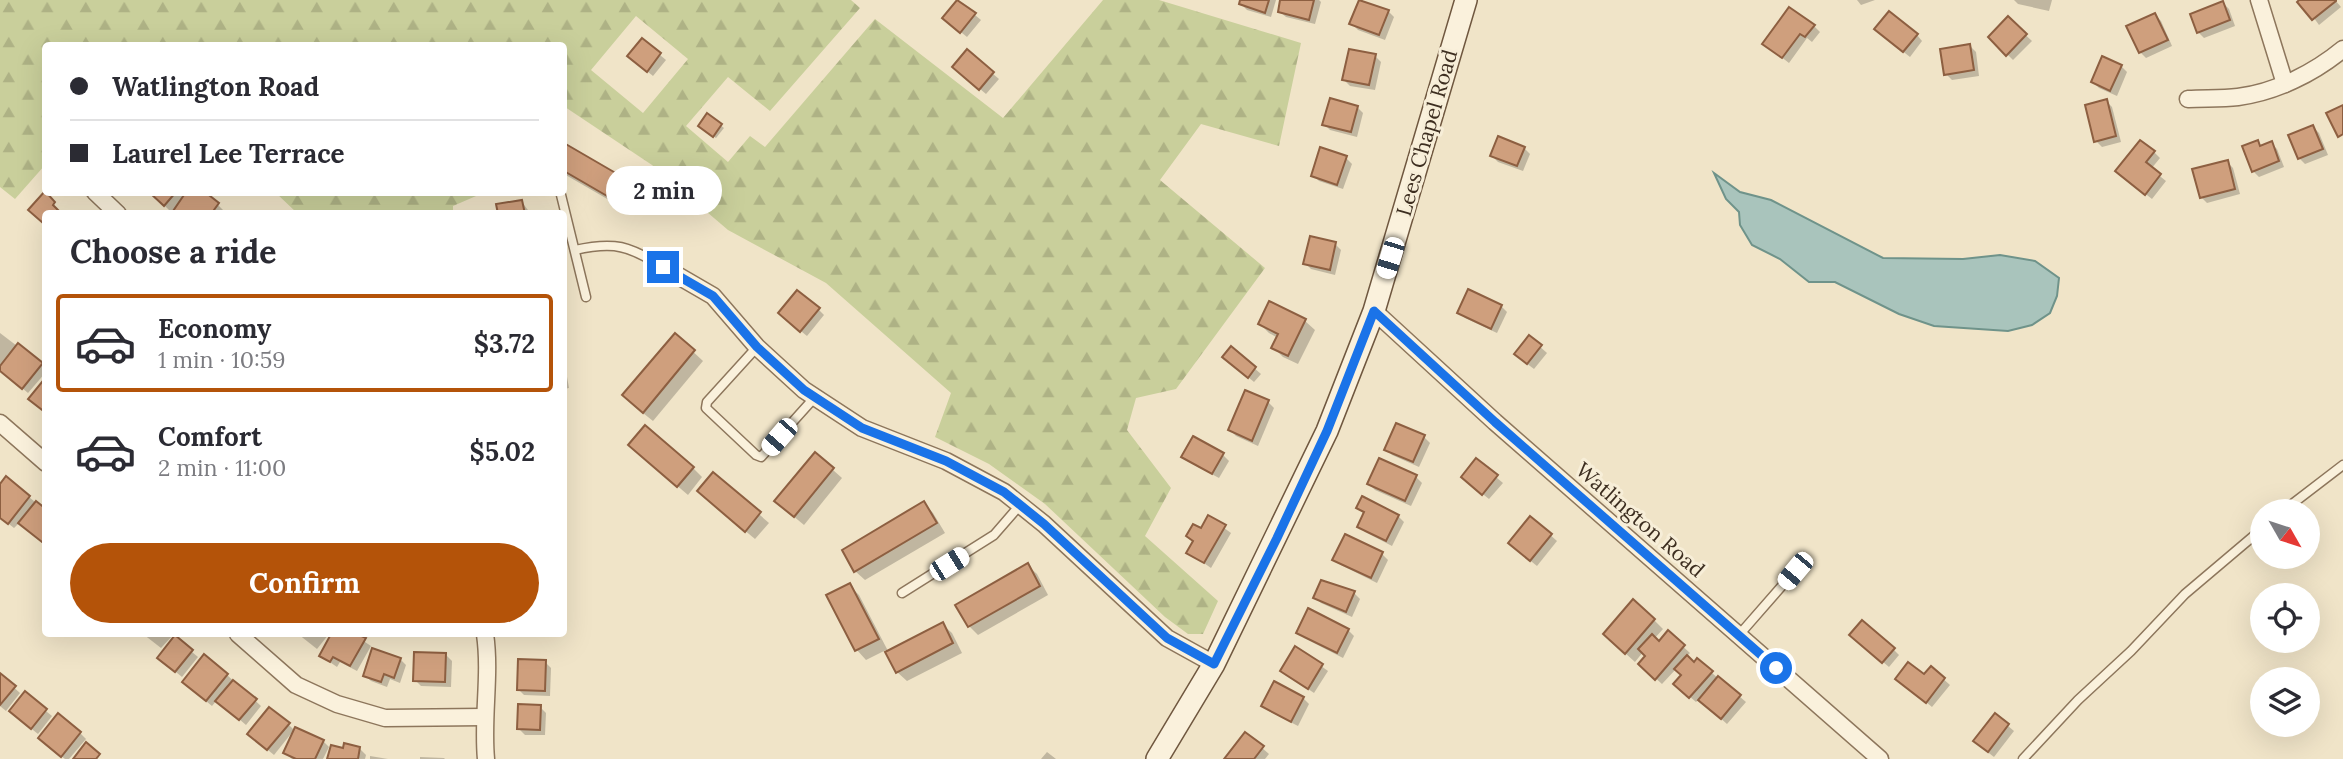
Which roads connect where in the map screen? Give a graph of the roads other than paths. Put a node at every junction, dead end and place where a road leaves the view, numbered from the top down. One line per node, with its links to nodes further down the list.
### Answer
1 (1466, 0): 12 (main road, Lees Chapel Road)
2 (2259, 0): 4 (street)
3 (2343, 48): 4 (street)
4 (2285, 84): 5 (street)
5 (2188, 99)
6 (99, 196): 7 (street)
7 (114, 210)
8 (567, 219): 9 (lane)
9 (575, 250): 10 (lane); 11 (lane)
10 (663, 267): 13 (street)
11 (586, 297)
12 (1374, 311): 23 (street, Watlington Road); 26 (main road, Lees Chapel Road)
13 (757, 347): 14 (street); 14 (lane)
14 (814, 397): 19 (street)
15 (0, 423): 16 (street)
16 (42, 460)
17 (2343, 465): 18 (lane)
18 (2299, 499)
19 (1020, 505): 22 (lane); 26 (street)
20 (2250, 539): 31 (lane)
21 (1795, 571): 23 (lane)
22 (902, 593)
23 (1739, 635): 30 (street, Watlington Road)
24 (241, 637): 27 (street)
25 (485, 637): 27 (street)
26 (1214, 664): 29 (main road, Lees Chapel Road)
27 (484, 717): 28 (street)
28 (486, 759)
29 (1157, 759)
30 (1880, 759)
31 (2023, 759)

